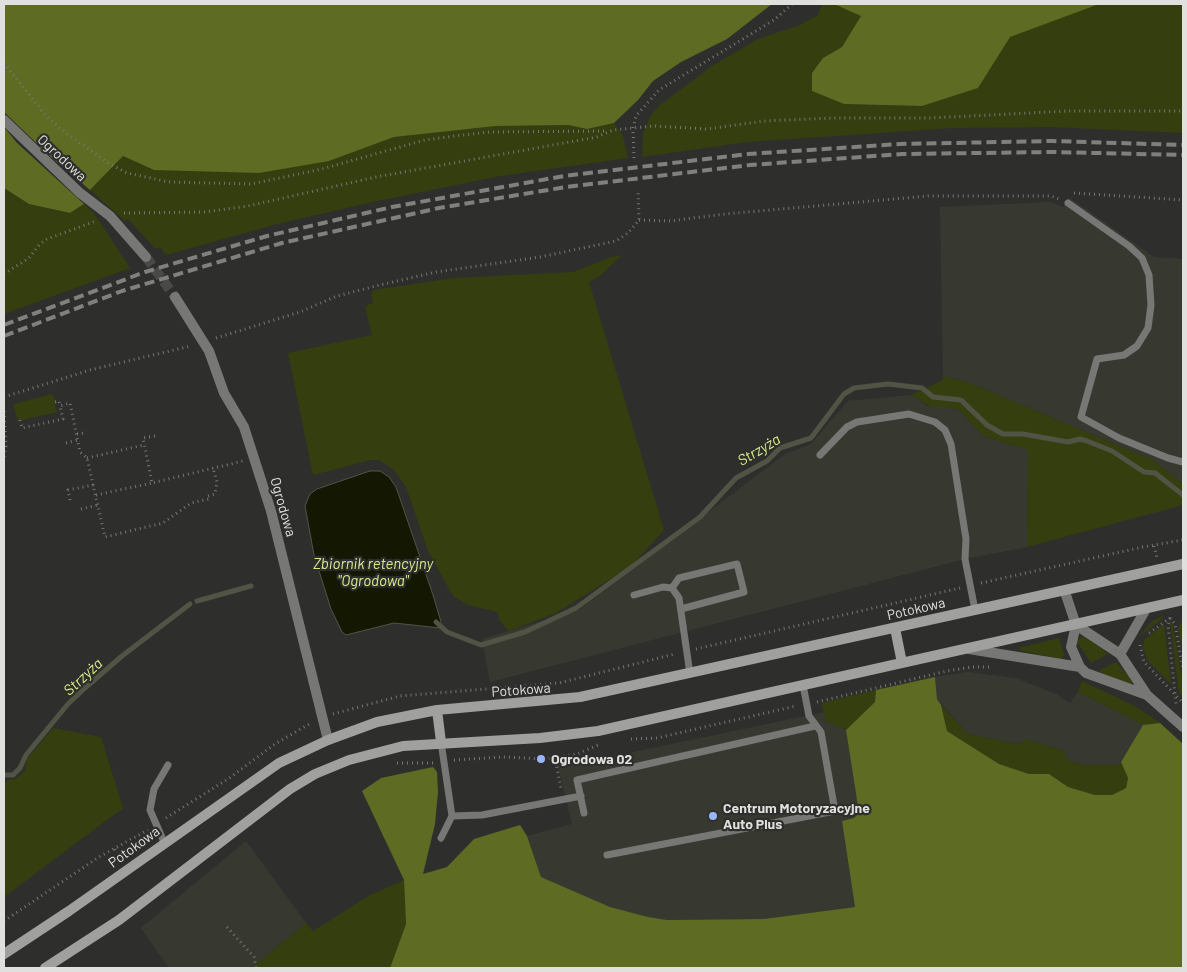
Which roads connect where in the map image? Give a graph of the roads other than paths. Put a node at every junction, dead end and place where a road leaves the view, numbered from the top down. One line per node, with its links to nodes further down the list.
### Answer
1 (4, 120): 3 (street, Ogrodowa)
2 (1068, 203): 6 (lane)
3 (146, 256)
4 (175, 297): 27 (street, Ogrodowa)
5 (820, 455): 14 (lane)
6 (1183, 462)
7 (1183, 564): 9 (main road, Potokowa)
8 (672, 588): 10 (lane); 12 (lane); 12 (lane)
9 (1065, 592): 14 (main road, Potokowa); 15 (street)
10 (634, 595)
11 (1183, 600): 13 (main road)
12 (681, 609): 21 (lane)
13 (1146, 609): 15 (main road); 18 (street)
14 (975, 610): 16 (main road, Potokowa)
15 (1076, 625): 17 (main road); 18 (street); 20 (street)
16 (895, 628): 19 (main road); 21 (main road, Potokowa)
17 (969, 649): 19 (main road); 20 (street)
18 (1120, 654): 23 (street)
19 (902, 664): 22 (main road)
20 (1080, 668): 23 (street)
21 (690, 674): 24 (main road, Potokowa)
22 (802, 685): 26 (lane); 28 (main road)
23 (1147, 695): 25 (street)
24 (437, 710): 27 (main road, Potokowa); 28 (main road)
25 (1181, 725)
26 (815, 726): 30 (lane); 35 (lane)
27 (328, 740): 34 (main road, Potokowa)
28 (442, 742): 32 (lane); 37 (main road)
29 (168, 765): 34 (lane)
30 (581, 796): 31 (lane); 32 (lane)
31 (584, 813)
32 (452, 816): 33 (lane)
33 (441, 838)
34 (164, 842): 36 (main road, Potokowa)
35 (607, 856)
36 (4, 954)
37 (45, 968)

